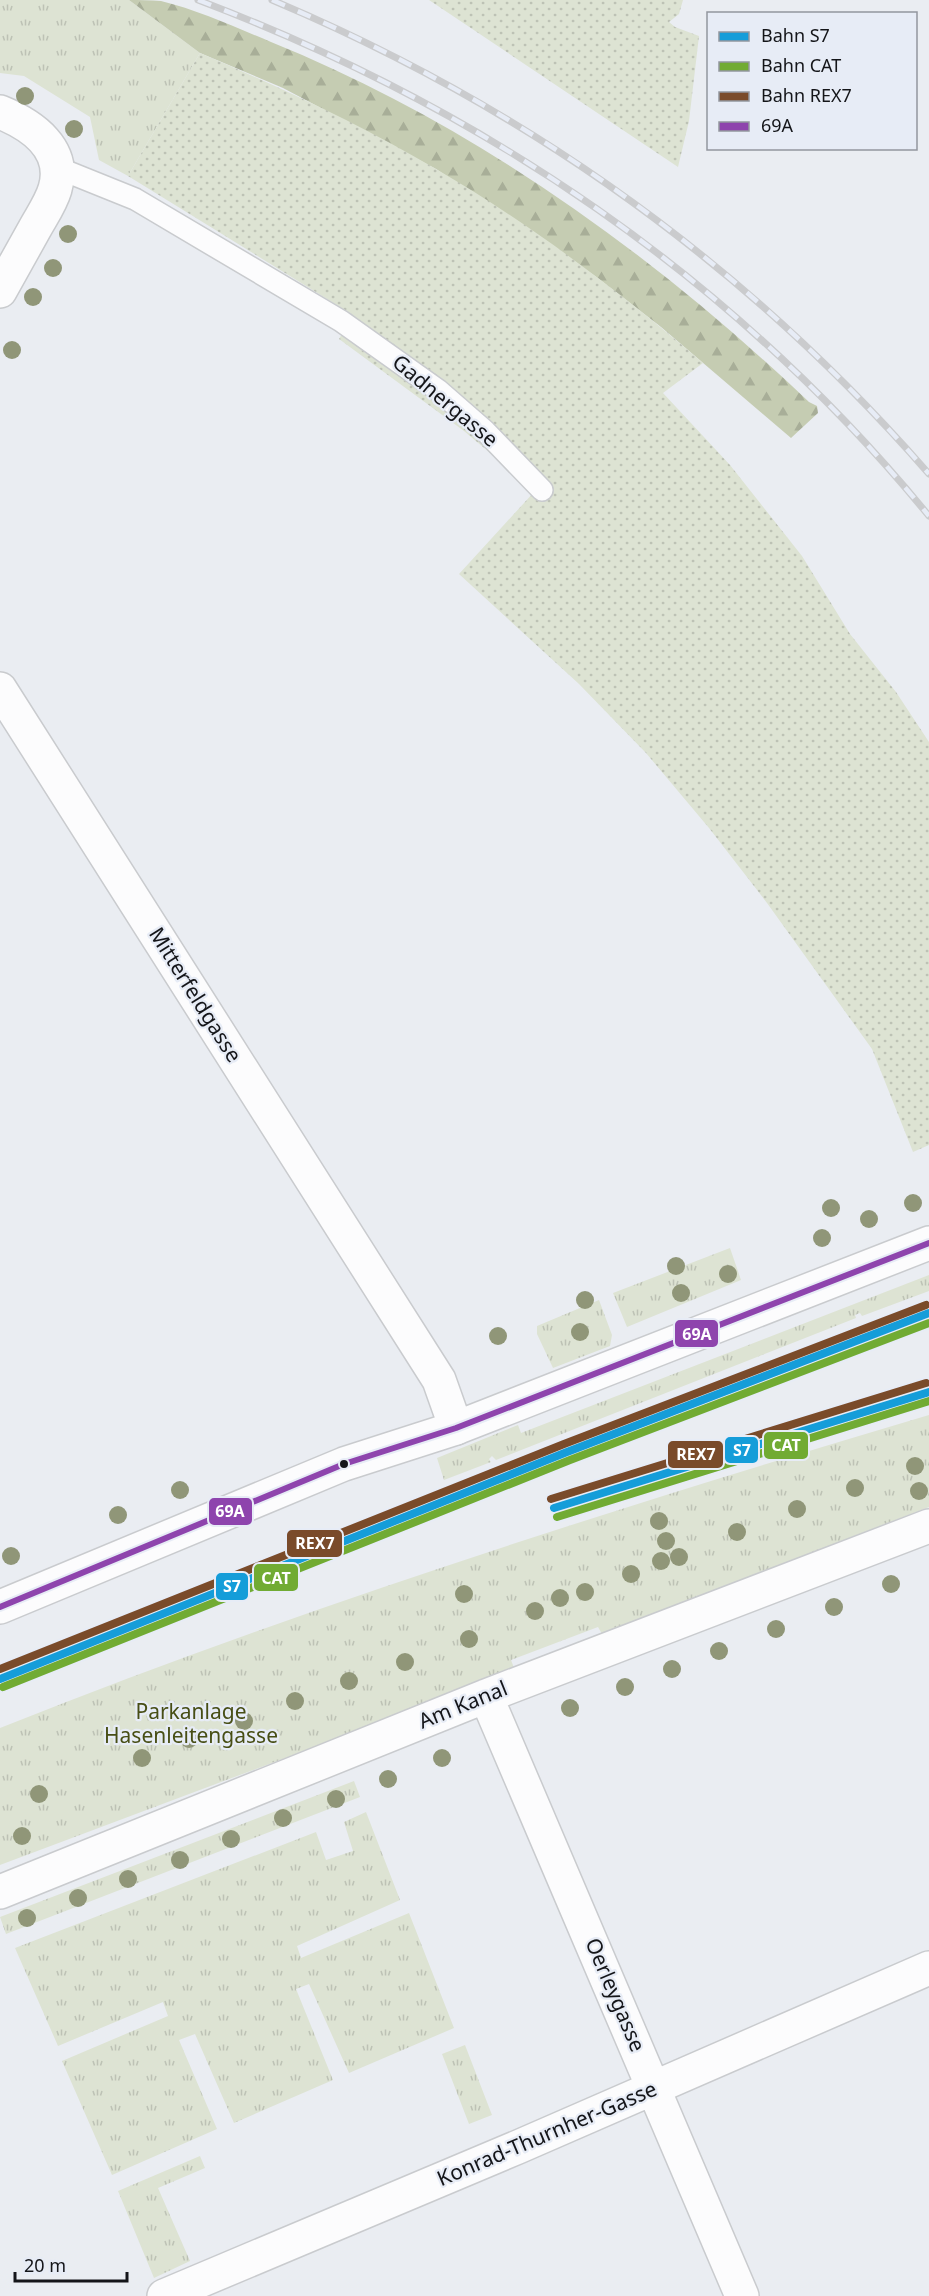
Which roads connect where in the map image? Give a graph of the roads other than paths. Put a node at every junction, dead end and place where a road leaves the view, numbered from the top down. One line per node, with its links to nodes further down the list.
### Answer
1 (0, 111): 2 (street)
2 (58, 168): 3 (street); 4 (lane, Gadnergasse)
3 (0, 291)
4 (542, 490)
5 (0, 689): 7 (street, Mitterfeldgasse)
6 (929, 1244): 7 (street)
7 (456, 1428): 9 (street)
8 (929, 1526): 10 (street, Am Kanal)
9 (0, 1607)
10 (486, 1696): 11 (street, Am Kanal); 13 (street, Oerleygasse)
11 (0, 1892)
12 (929, 1968): 13 (street, Konrad-Thurnher-Gasse)
13 (655, 2088): 14 (street, Konrad-Thurnher-Gasse); 15 (street, Oerleygasse)
14 (164, 2296)
15 (742, 2296)

